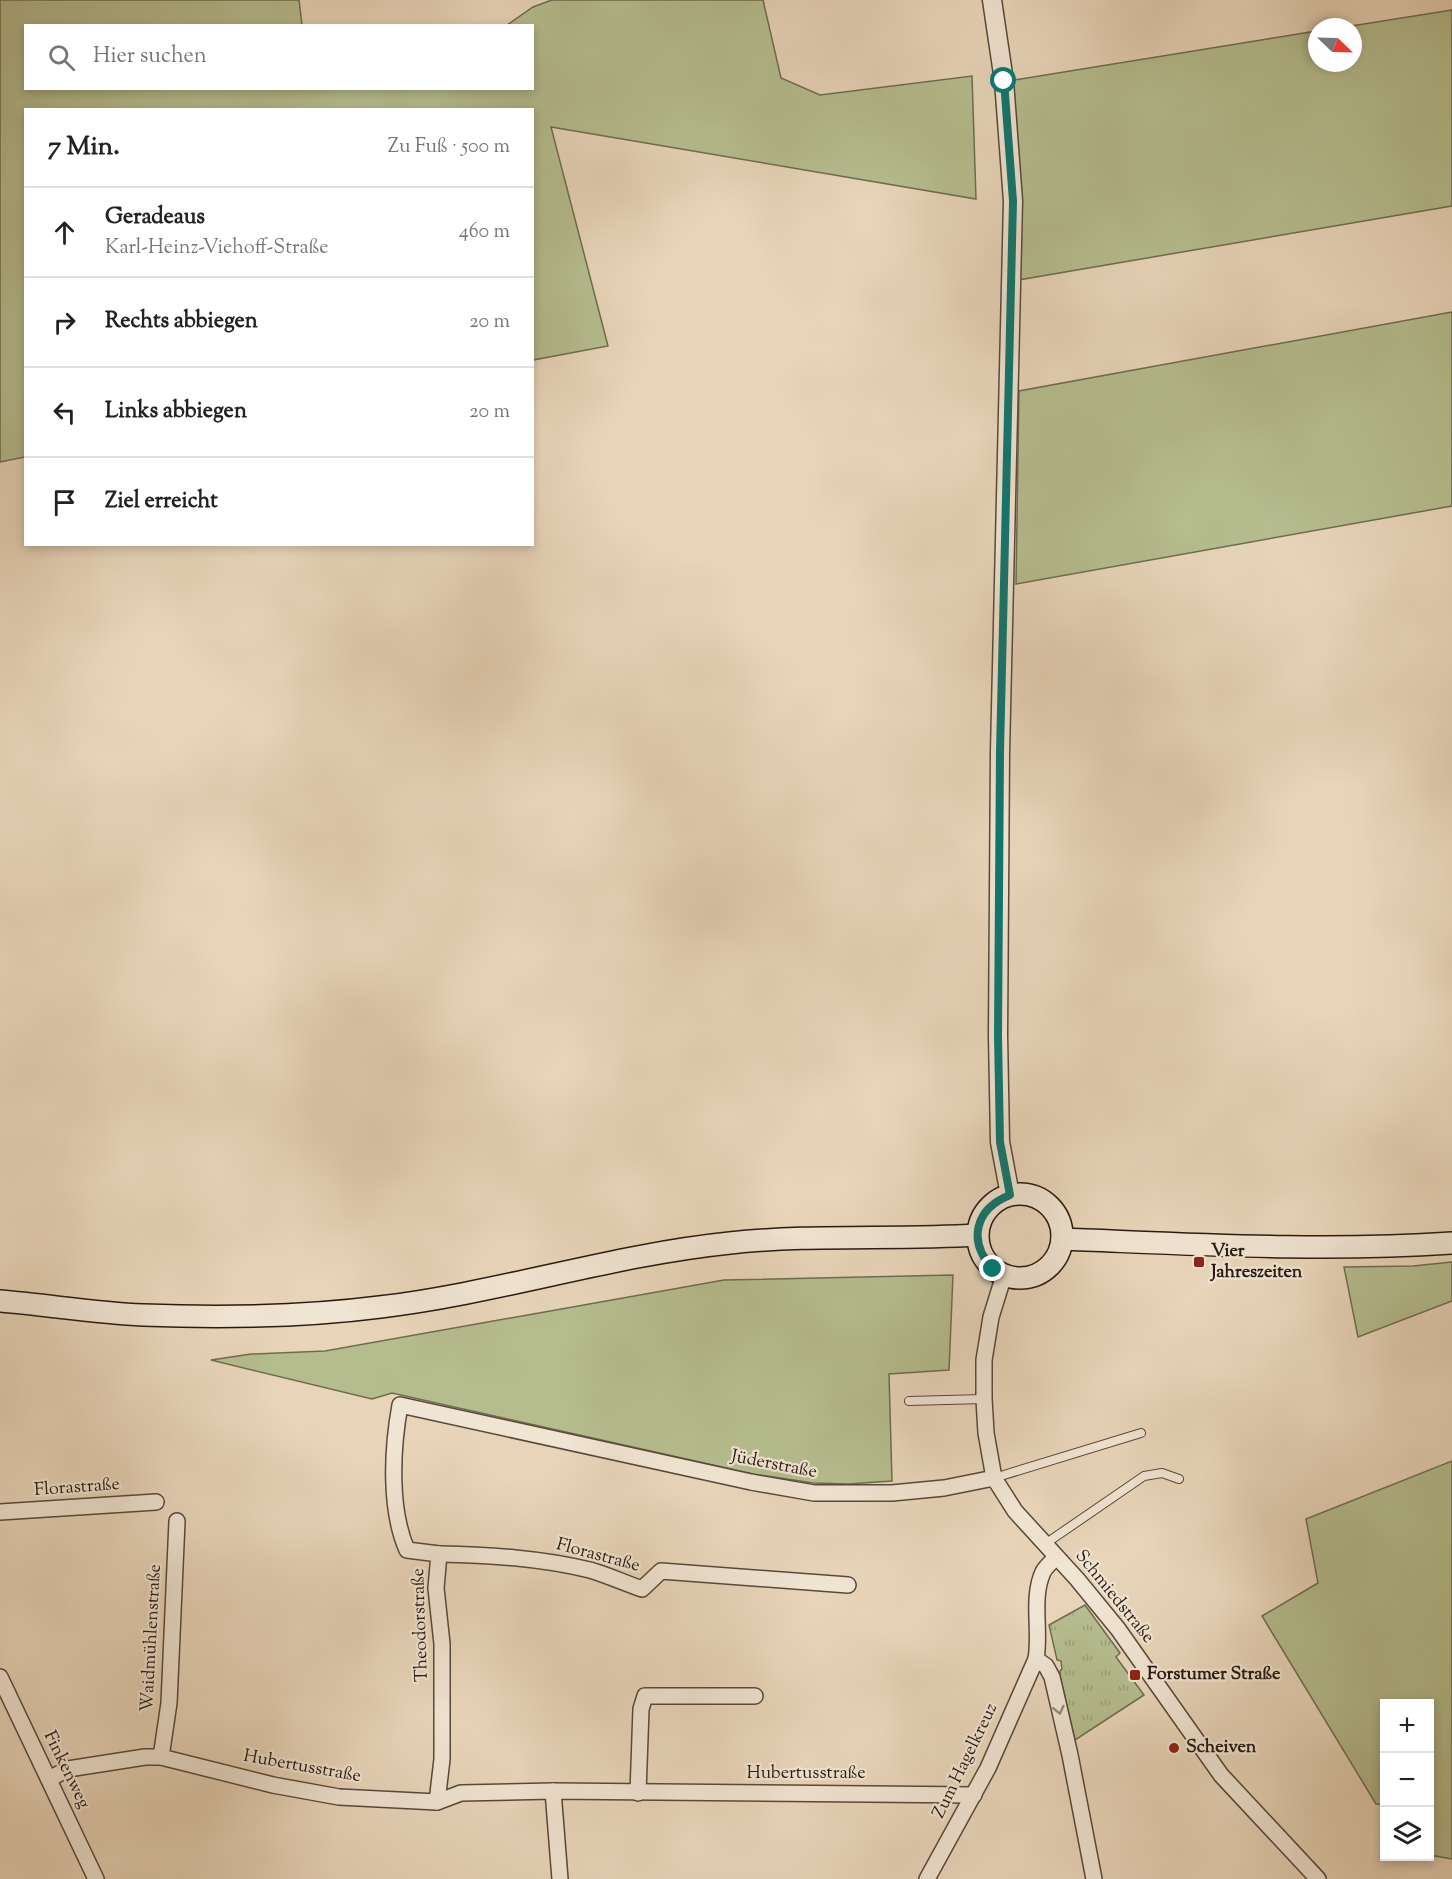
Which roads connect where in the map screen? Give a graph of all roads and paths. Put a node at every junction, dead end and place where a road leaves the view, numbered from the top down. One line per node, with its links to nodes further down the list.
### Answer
1 (992, 0): 2 (street)
2 (1010, 1195): 3 (main road); 4 (main road)
3 (977, 1235): 6 (main road); 7 (main road)
4 (1062, 1239): 5 (main road); 6 (main road)
5 (1452, 1243)
6 (1004, 1275): 8 (street)
7 (0, 1301)
8 (984, 1399): 9 (lane); 12 (street)
9 (909, 1401)
10 (400, 1405): 12 (street, Jüderstraße); 18 (street, Theodorstraße)
11 (1141, 1433): 12 (lane, Jüderstraße)
12 (994, 1478): 17 (street, Schmiedstraße)
13 (1179, 1479): 17 (lane)
14 (156, 1502): 15 (street, Florastraße)
15 (0, 1512)
16 (177, 1521): 24 (street, Waidmühlenstraße)
17 (1045, 1544): 19 (street, Schmiedstraße)
18 (439, 1554): 20 (street, Florastraße); 29 (street, Theodorstraße)
19 (1056, 1557): 21 (street); 34 (street, Schmiedstraße)
20 (848, 1585)
21 (1036, 1659): 28 (street, Zum Hagelkreuz); 33 (street, one-way to 33)
22 (0, 1677): 25 (street, Finkenweg)
23 (755, 1696): 27 (street)
24 (161, 1757): 25 (street, Hubertusstraße); 29 (street, Hubertusstraße)
25 (49, 1779): 30 (street, Finkenweg)
26 (553, 1791): 27 (street, Hubertusstraße); 29 (street, Hubertusstraße); 31 (street)
27 (638, 1793): 28 (street, Hubertusstraße)
28 (974, 1795): 32 (street, Zum Hagelkreuz)
29 (436, 1802)
30 (96, 1879)
31 (560, 1879)
32 (927, 1879)
33 (1094, 1879)
34 (1318, 1879)

